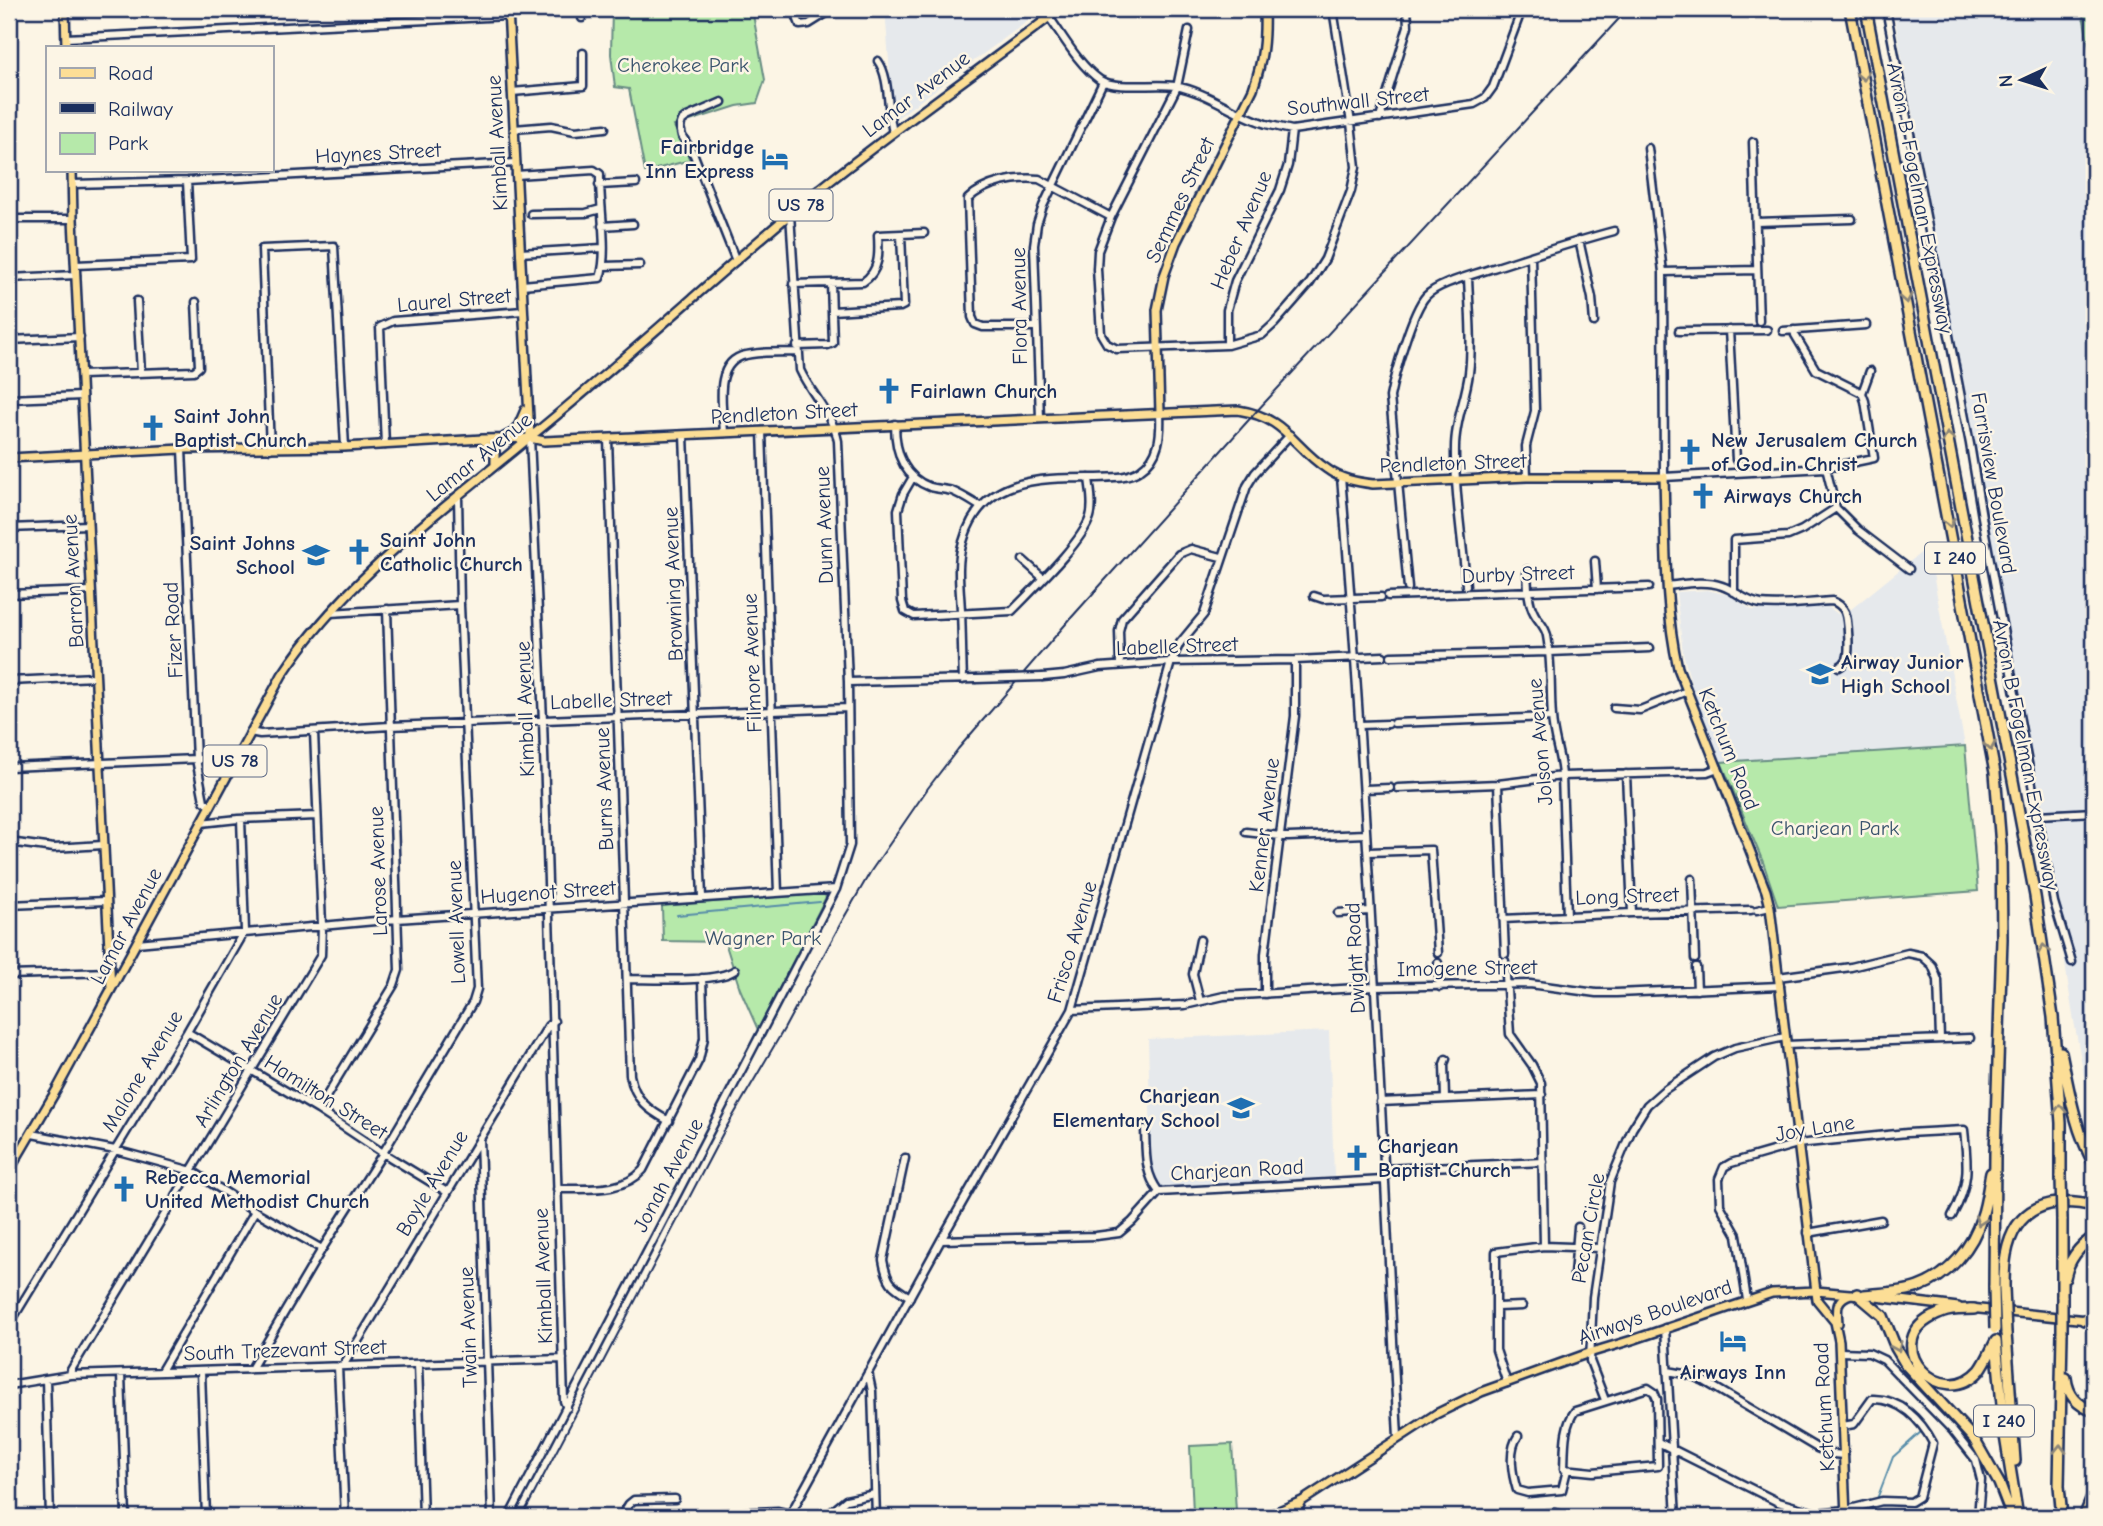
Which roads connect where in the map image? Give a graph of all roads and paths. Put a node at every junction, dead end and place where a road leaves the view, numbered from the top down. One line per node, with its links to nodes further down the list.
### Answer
1 (65, 9): 17 (main road)
2 (582, 9): 15 (street)
3 (794, 9): 4 (street)
4 (833, 9)
5 (1060, 9): 14 (main road, Lamar Avenue / US 78)
6 (1264, 9): 25 (main road, Semmes Street)
7 (1333, 9): 27 (street)
8 (1408, 9): 26 (street)
9 (1522, 9): 26 (street, Southwall Street)
10 (1850, 9): 256 (highway, Avron B Fogelman Expressway / I 240, one-way to 256)
11 (1866, 9): 237 (highway, Avron B Fogelman Expressway / I 240, one-way to 11)
12 (1886, 9): 187 (street, Farrisview Boulevard)
13 (508, 13): 17 (street); 23 (main road, Kimball Avenue)
14 (1049, 17): 21 (street); 31 (main road, Lamar Avenue / US 78)
15 (582, 18)
16 (1189, 30): 22 (street)
17 (66, 38): 18 (main road)
18 (66, 46)
19 (583, 53): 23 (street)
20 (878, 61): 31 (street)
21 (1103, 82): 22 (street, Southwall Street); 41 (street, Flora Avenue)
22 (1177, 87): 25 (street, Southwall Street); 45 (street)
23 (512, 92): 29 (main road, Kimball Avenue)
24 (722, 102): 59 (street)
25 (1241, 112): 30 (street, Southwall Street); 87 (main road, Semmes Street)
26 (1380, 118): 27 (street, Southwall Street)
27 (1352, 123): 30 (street, Southwall Street); 86 (street)
28 (605, 128): 29 (street)
29 (514, 129): 34 (main road, Kimball Avenue)
30 (1292, 130): 86 (street, Heber Avenue)
31 (893, 132): 44 (main road, Lamar Avenue / US 78)
32 (1753, 142): 49 (street)
33 (1648, 148): 64 (street, Ketchum Road)
34 (516, 163): 36 (main road, Kimball Avenue); 37 (street, Haynes Street)
35 (72, 172): 39 (main road, Barron Avenue)
36 (516, 175): 40 (street); 57 (main road, Kimball Avenue)
37 (187, 181): 39 (street, Haynes Street); 60 (street)
38 (636, 183): 40 (street)
39 (73, 184): 47 (main road, Barron Avenue)
40 (599, 185): 42 (street)
41 (1052, 187): 45 (street); 78 (street, Flora Avenue); 78 (street)
42 (601, 209): 43 (street); 51 (street)
43 (531, 214)
44 (790, 214): 59 (main road, Lamar Avenue / US 78); 68 (street, Dunn Avenue)
45 (1111, 217): 87 (street)
46 (9, 219): 47 (street)
47 (73, 219): 60 (main road, Barron Avenue)
48 (1852, 219): 49 (street)
49 (1756, 222): 63 (street)
50 (633, 224): 51 (street)
51 (603, 226): 56 (street)
52 (1614, 232): 55 (street)
53 (924, 233): 54 (street)
54 (901, 234): 69 (street); 73 (street)
55 (1578, 240): 58 (street); 76 (street)
56 (602, 248): 57 (street); 62 (street)
57 (520, 253): 70 (main road, Kimball Avenue)
58 (1531, 256): 66 (street); 119 (street)
59 (736, 261): 104 (main road, Lamar Avenue / US 78)
60 (76, 265): 65 (main road, Barron Avenue)
61 (640, 265): 62 (street)
62 (604, 266): 70 (street)
63 (1757, 270): 64 (street); 75 (street)
64 (1663, 272): 120 (street, Ketchum Road)
65 (76, 275): 67 (street); 84 (main road, Barron Avenue)
66 (1468, 276): 122 (street); 123 (street)
67 (9, 278)
68 (793, 284): 69 (street); 88 (street, Dunn Avenue)
69 (831, 284): 73 (street)
70 (522, 285): 74 (main road, Kimball Avenue)
71 (137, 301): 90 (street)
72 (196, 302): 90 (street)
73 (832, 310): 88 (street)
74 (523, 311): 95 (main road, Kimball Avenue); 108 (street, Laurel Street)
75 (1759, 321)
76 (1594, 322)
77 (1866, 325): 81 (street)
78 (1036, 327): 97 (street, Flora Avenue)
79 (1729, 330): 80 (street); 82 (street); 114 (street)
80 (1767, 330)
81 (1794, 330): 83 (street); 92 (street)
82 (1679, 331)
83 (1783, 331)
84 (80, 337): 85 (street); 91 (main road, Barron Avenue)
85 (9, 340)
86 (1227, 345): 87 (street)
87 (1157, 348): 96 (main road, Semmes Street)
88 (797, 349): 99 (street, Dunn Avenue); 101 (street)
89 (1870, 371): 92 (street)
90 (141, 373): 91 (street)
91 (81, 375): 93 (main road, Barron Avenue)
92 (1862, 393): 116 (street)
93 (82, 396): 94 (street); 112 (main road, Barron Avenue)
94 (9, 399)
95 (528, 402): 104 (main road, Kimball Avenue); 106 (main road)
96 (1160, 413): 97 (main road, Pendleton Street); 103 (main road, Pendleton Street); 121 (street)
97 (1040, 418): 98 (main road, Pendleton Street)
98 (895, 424): 99 (main road, Pendleton Street); 117 (street)
99 (836, 428): 100 (main road, Pendleton Street); 160 (street, Dunn Avenue)
100 (762, 431): 101 (main road, Pendleton Street); 164 (street, Filmore Avenue)
101 (724, 433): 102 (main road, Pendleton Street)
102 (684, 435): 107 (main road, Pendleton Street); 165 (street, Browning Avenue)
103 (1290, 435): 118 (main road, Pendleton Street); 129 (street, Frisco Avenue)
104 (530, 438): 106 (main road, Pendleton Street); 107 (main road, Pendleton Street); 115 (main road, Lamar Avenue / US 78); 168 (street, Kimball Avenue)
105 (483, 439): 106 (main road, Pendleton Street); 108 (main road, Pendleton Street); 115 (main road)
106 (498, 439)
107 (608, 439): 166 (street, Burns Avenue)
108 (385, 445): 109 (main road, Pendleton Street)
109 (345, 447): 111 (main road, Pendleton Street); 111 (street)
110 (182, 449): 111 (main road, Pendleton Street); 112 (main road, Pendleton Street); 174 (street, Fizer Road)
111 (270, 449)
112 (85, 455): 113 (main road, Pendleton Street); 127 (main road, Barron Avenue)
113 (9, 458)
114 (1736, 460)
115 (495, 465): 124 (main road, Lamar Avenue / US 78)
116 (1826, 468): 120 (street); 126 (street)
117 (914, 477): 125 (street); 149 (street)
118 (1341, 477): 123 (main road, Pendleton Street); 145 (street, Dwight Road)
119 (1527, 477): 120 (main road, Pendleton Street); 122 (main road, Pendleton Street)
120 (1664, 477): 136 (main road, Ketchum Road)
121 (1089, 478): 125 (street); 134 (street)
122 (1456, 481): 123 (main road, Pendleton Street); 135 (street)
123 (1398, 483): 138 (street)
124 (458, 496): 146 (street, Lowell Avenue); 148 (main road, Lamar Avenue / US 78)
125 (981, 507): 149 (street)
126 (1836, 508): 132 (street); 142 (street)
127 (88, 525): 128 (street); 140 (main road, Barron Avenue)
128 (9, 528)
129 (1221, 558): 154 (street, Frisco Avenue); 155 (street)
130 (1023, 561): 134 (street)
131 (1595, 561): 139 (street)
132 (1909, 569)
133 (1527, 570): 141 (street, Jolson Avenue)
134 (1043, 578): 149 (street)
135 (1466, 586)
136 (1668, 586): 142 (street); 161 (main road, Ketchum Road)
137 (1649, 587): 139 (street, Durby Street)
138 (1408, 588)
139 (1597, 589): 141 (street, Durby Street)
140 (91, 591): 143 (street); 157 (main road, Barron Avenue)
141 (1528, 592): 145 (street, Durby Street); 151 (street, Jolson Avenue)
142 (1734, 592): 156 (street)
143 (9, 594)
144 (1314, 596): 145 (street, Durby Street)
145 (1351, 598): 152 (street, Dwight Road)
146 (460, 605): 147 (street); 169 (street, Lowell Avenue)
147 (387, 609): 148 (street); 171 (street, Larose Avenue)
148 (328, 613): 172 (main road, Lamar Avenue / US 78)
149 (961, 614): 158 (street)
150 (1650, 648): 151 (street, Labelle Street)
151 (1550, 652): 152 (street, Labelle Street); 167 (street, Jolson Avenue)
152 (1356, 657): 153 (street, Labelle Street); 170 (street, Dwight Road)
153 (1295, 660): 154 (street, Labelle Street); 193 (street, Kenner Avenue)
154 (1171, 662): 155 (street, Labelle Street); 236 (street, Frisco Avenue)
155 (1120, 665): 158 (street, Labelle Street, bridge)
156 (1839, 667)
157 (94, 677): 159 (street); 176 (main road, Barron Avenue)
158 (963, 680): 160 (street, Labelle Street)
159 (9, 681)
160 (848, 682): 162 (street, Dunn Avenue)
161 (1687, 691): 163 (street); 178 (main road, Ketchum Road)
162 (848, 708): 164 (street, Labelle Street); 196 (street, Dunn Avenue)
163 (1614, 708)
164 (771, 711): 165 (street, Labelle Street); 200 (street, Filmore Avenue)
165 (696, 714): 166 (street, Labelle Street); 201 (street, Browning Avenue)
166 (619, 717): 168 (street, Labelle Street); 203 (street, Burns Avenue)
167 (1552, 717): 170 (street); 180 (street, Jolson Avenue)
168 (543, 720): 169 (street, Labelle Street); 206 (street, Kimball Avenue)
169 (467, 723): 171 (street, Labelle Street); 211 (street, Lowell Avenue)
170 (1360, 725): 184 (street, Dwight Road)
171 (390, 726): 173 (street, Labelle Street); 213 (street, Larose Avenue)
172 (250, 732): 173 (street, Labelle Street); 175 (main road, Lamar Avenue / US 78)
173 (314, 732): 188 (street, Arlington Avenue)
174 (196, 760): 175 (street); 176 (street); 185 (street, Fizer Road)
175 (234, 763): 185 (main road, Lamar Avenue / US 78)
176 (99, 764): 177 (street); 195 (main road, Barron Avenue)
177 (9, 767)
178 (1718, 768): 179 (street); 205 (main road, Ketchum Road)
179 (1626, 774): 180 (street); 210 (street)
180 (1562, 776): 181 (street); 212 (street, Jolson Avenue)
181 (1498, 784): 183 (street); 214 (street)
182 (1390, 788): 184 (street)
183 (1398, 788)
184 (1365, 789): 192 (street, Dwight Road)
185 (211, 806): 190 (main road, Lamar Avenue / US 78)
186 (2094, 812): 187 (street)
187 (2038, 814): 220 (street, Farrisview Boulevard)
188 (317, 816): 189 (street); 215 (street, Arlington Avenue)
189 (241, 819): 190 (street); 216 (street)
190 (201, 823): 218 (main road, Lamar Avenue / US 78)
191 (1246, 832): 193 (street)
192 (1366, 834): 193 (street); 197 (street, Dwight Road)
193 (1280, 836): 234 (street, Kenner Avenue)
194 (9, 842): 195 (street)
195 (103, 845): 202 (main road, Barron Avenue)
196 (850, 845): 199 (street, Jonah Avenue)
197 (1368, 852): 207 (street, Dwight Road); 219 (street)
198 (1692, 879): 208 (street)
199 (836, 889): 200 (street, Hugenot Street); 312 (street, Jonah Avenue)
200 (778, 893): 201 (street, Hugenot Street)
201 (702, 898): 203 (street, Hugenot Street)
202 (106, 901): 204 (street); 223 (main road, Barron Avenue)
203 (625, 904): 206 (street, Hugenot Street); 227 (street, Burns Avenue)
204 (9, 905)
205 (1770, 907): 208 (street, Long Street); 225 (main road, Ketchum Road)
206 (550, 908): 211 (street, Hugenot Street); 238 (street, Kimball Avenue)
207 (1369, 911): 209 (street); 230 (street, Dwight Road)
208 (1693, 912): 210 (street, Long Street); 232 (street)
209 (1338, 913)
210 (1632, 913): 212 (street, Long Street)
211 (474, 914): 213 (street, Hugenot Street); 255 (street, Lowell Avenue)
212 (1567, 916): 214 (street, Long Street)
213 (397, 919): 215 (street, Hugenot Street); 248 (street, Larose Avenue)
214 (1503, 919): 228 (street)
215 (322, 925): 216 (street, Hugenot Street); 244 (street, Arlington Avenue)
216 (245, 931): 218 (street, Hugenot Street); 239 (street, Malone Avenue)
217 (1200, 940): 235 (street)
218 (137, 943): 233 (main road, Lamar Avenue / US 78)
219 (1438, 953)
220 (2072, 962)
221 (1438, 963): 231 (street)
222 (735, 970): 226 (street)
223 (110, 972): 224 (street); 233 (main road, Barron Avenue)
224 (9, 975)
225 (1778, 977): 229 (main road, Ketchum Road); 241 (street)
226 (702, 978): 227 (street); 249 (street)
227 (628, 979): 249 (street, Burns Avenue)
228 (1506, 984): 231 (street, Imogene Street); 232 (street, Imogene Street); 245 (street)
229 (1780, 986): 232 (street, Imogene Street); 242 (main road, Ketchum Road)
230 (1374, 987): 231 (street, Imogene Street); 234 (street, Imogene Street); 247 (street, Dwight Road)
231 (1440, 987)
232 (1697, 989)
233 (111, 990): 251 (main road, Lamar Avenue / US 78)
234 (1265, 994): 235 (street, Imogene Street)
235 (1200, 1002): 236 (street, Imogene Street)
236 (1073, 1010): 274 (street, Frisco Avenue)
237 (2053, 1017): 259 (highway); 284 (highway, Avron B Fogelman Expressway / I 240, one-way to 237, bridge)
238 (554, 1021): 252 (street, Boyle Avenue); 264 (street, Kimball Avenue)
239 (187, 1032): 244 (street, Hamilton Street); 254 (street, Malone Avenue)
240 (1970, 1038): 241 (street, Pecan Circle)
241 (1940, 1039): 242 (street, Pecan Circle)
242 (1785, 1041): 253 (main road, Ketchum Road); 277 (street, Pecan Circle)
243 (1446, 1059): 246 (street)
244 (252, 1071): 248 (street, Hamilton Street); 262 (street, Arlington Avenue)
245 (1542, 1095): 246 (street); 258 (street)
246 (1446, 1099): 247 (street)
247 (1380, 1102): 260 (street, Dwight Road)
248 (318, 1110): 255 (street, Hamilton Street)
249 (669, 1121): 264 (street)
250 (1145, 1129): 266 (street)
251 (32, 1133): 254 (street); 261 (main road, Lamar Avenue / US 78)
252 (480, 1136): 265 (street, Boyle Avenue); 298 (street, Twain Avenue)
253 (1797, 1144): 269 (street, Joy Lane); 272 (main road, Ketchum Road); 285 (street, Joy Lane)
254 (115, 1150): 262 (street); 290 (street, Malone Avenue)
255 (383, 1153): 265 (street, Hamilton Street); 278 (street, Lowell Avenue)
256 (1995, 1154): 280 (highway, Avron B Fogelman Expressway / I 240); 282 (highway, one-way to 282)
257 (905, 1158): 283 (street)
258 (1543, 1162): 260 (street); 275 (street)
259 (2094, 1164)
260 (1384, 1169): 263 (street, Dwight Road)
261 (9, 1171)
262 (192, 1171): 268 (street); 307 (street, Arlington Avenue)
263 (1384, 1180): 266 (street, Charjean Road); 316 (street, Dwight Road)
264 (557, 1189): 297 (street, Kimball Avenue)
265 (447, 1192): 300 (street, Boyle Avenue)
266 (1159, 1192): 274 (street, Charjean Road)
267 (2094, 1206): 280 (highway)
268 (255, 1211): 278 (street); 302 (street)
269 (1952, 1216)
270 (1881, 1220): 272 (street)
271 (1578, 1227): 276 (street)
272 (1808, 1233): 281 (main road, Ketchum Road)
273 (2094, 1237): 284 (highway)
274 (941, 1240): 283 (street, Frisco Avenue)
275 (1544, 1246): 276 (street); 287 (street)
276 (1577, 1247): 277 (street); 279 (street)
277 (1600, 1248): 296 (street, Pecan Circle)
278 (322, 1249): 301 (street, Lowell Avenue)
279 (1574, 1275)
280 (1999, 1288): 293 (highway, Avron B Fogelman Expressway / I 240, bridge); 325 (highway, bridge)
281 (1816, 1291): 282 (main road, Airways Boulevard); 285 (main road, Airways Boulevard); 292 (main road, Ketchum Road)
282 (1858, 1294): 288 (main road, Airways Boulevard); 292 (main road); 346 (highway, one-way to 346)
283 (910, 1297): 305 (street, Frisco Avenue)
284 (2062, 1297): 294 (highway, Avron B Fogelman Expressway / I 240, bridge)
285 (1747, 1300): 291 (main road, Airways Boulevard)
286 (1522, 1306): 287 (street)
287 (1497, 1307): 309 (street)
288 (1974, 1309): 289 (main road, Airways Boulevard); 293 (highway)
289 (2091, 1320)
290 (9, 1325)
291 (1665, 1328): 296 (main road, Airways Boulevard); 304 (street)
292 (1838, 1330): 295 (main road, Ketchum Road)
293 (1996, 1341): 325 (highway, Avron B Fogelman Expressway / I 240)
294 (2062, 1350): 313 (highway); 348 (highway, Avron B Fogelman Expressway / I 240, one-way to 294)
295 (1840, 1352): 314 (main road, Ketchum Road); 345 (street)
296 (1589, 1353): 309 (main road, Airways Boulevard); 311 (street)
297 (563, 1359): 298 (street, South Trezevant Street); 312 (street, Kimball Avenue)
298 (487, 1361): 299 (street, South Trezevant Street); 333 (street, Twain Avenue)
299 (418, 1364): 300 (street, South Trezevant Street); 332 (street)
300 (341, 1366): 301 (street, South Trezevant Street); 331 (street)
301 (251, 1369): 303 (street, South Trezevant Street)
302 (161, 1371): 303 (street, South Trezevant Street); 306 (street, South Trezevant Street)
303 (201, 1371): 330 (street)
304 (1668, 1371): 318 (street); 319 (street)
305 (868, 1372): 322 (street); 326 (street, Frisco Avenue)
306 (121, 1374): 307 (street, South Trezevant Street); 329 (street)
307 (70, 1376): 308 (street, South Trezevant Street)
308 (46, 1380): 310 (street, South Trezevant Street); 328 (street)
309 (1507, 1383): 316 (main road, Airways Boulevard)
310 (9, 1385)
311 (1605, 1400): 317 (street); 320 (street)
312 (567, 1408): 334 (street, Jonah Avenue)
313 (2094, 1411)
314 (1843, 1426): 319 (main road, Ketchum Road); 327 (street)
315 (1518, 1436): 320 (street)
316 (1398, 1437): 324 (main road, Airways Boulevard)
317 (1658, 1442): 318 (street); 320 (street)
318 (1671, 1447): 327 (street); 344 (street)
319 (1844, 1455): 327 (main road, Ketchum Road)
320 (1567, 1470)
321 (2094, 1493): 349 (highway)
322 (876, 1494): 338 (street); 339 (street)
323 (675, 1499): 335 (street)
324 (1302, 1501): 340 (main road, Airways Boulevard); 341 (main road)
325 (2016, 1501): 347 (highway, Avron B Fogelman Expressway / I 240)
326 (791, 1513): 336 (street); 337 (street)
327 (1846, 1513)
328 (50, 1517)
329 (126, 1517)
330 (206, 1517)
331 (345, 1517)
332 (424, 1517)
333 (492, 1517)
334 (507, 1517)
335 (621, 1517)
336 (633, 1517)
337 (804, 1517)
338 (813, 1517)
339 (876, 1517)
340 (1271, 1517)
341 (1293, 1517)
342 (1462, 1517): 343 (street)
343 (1560, 1517)
344 (1676, 1517)
345 (1978, 1517)
346 (2011, 1517)
347 (2018, 1517)
348 (2062, 1517)
349 (2084, 1517)

